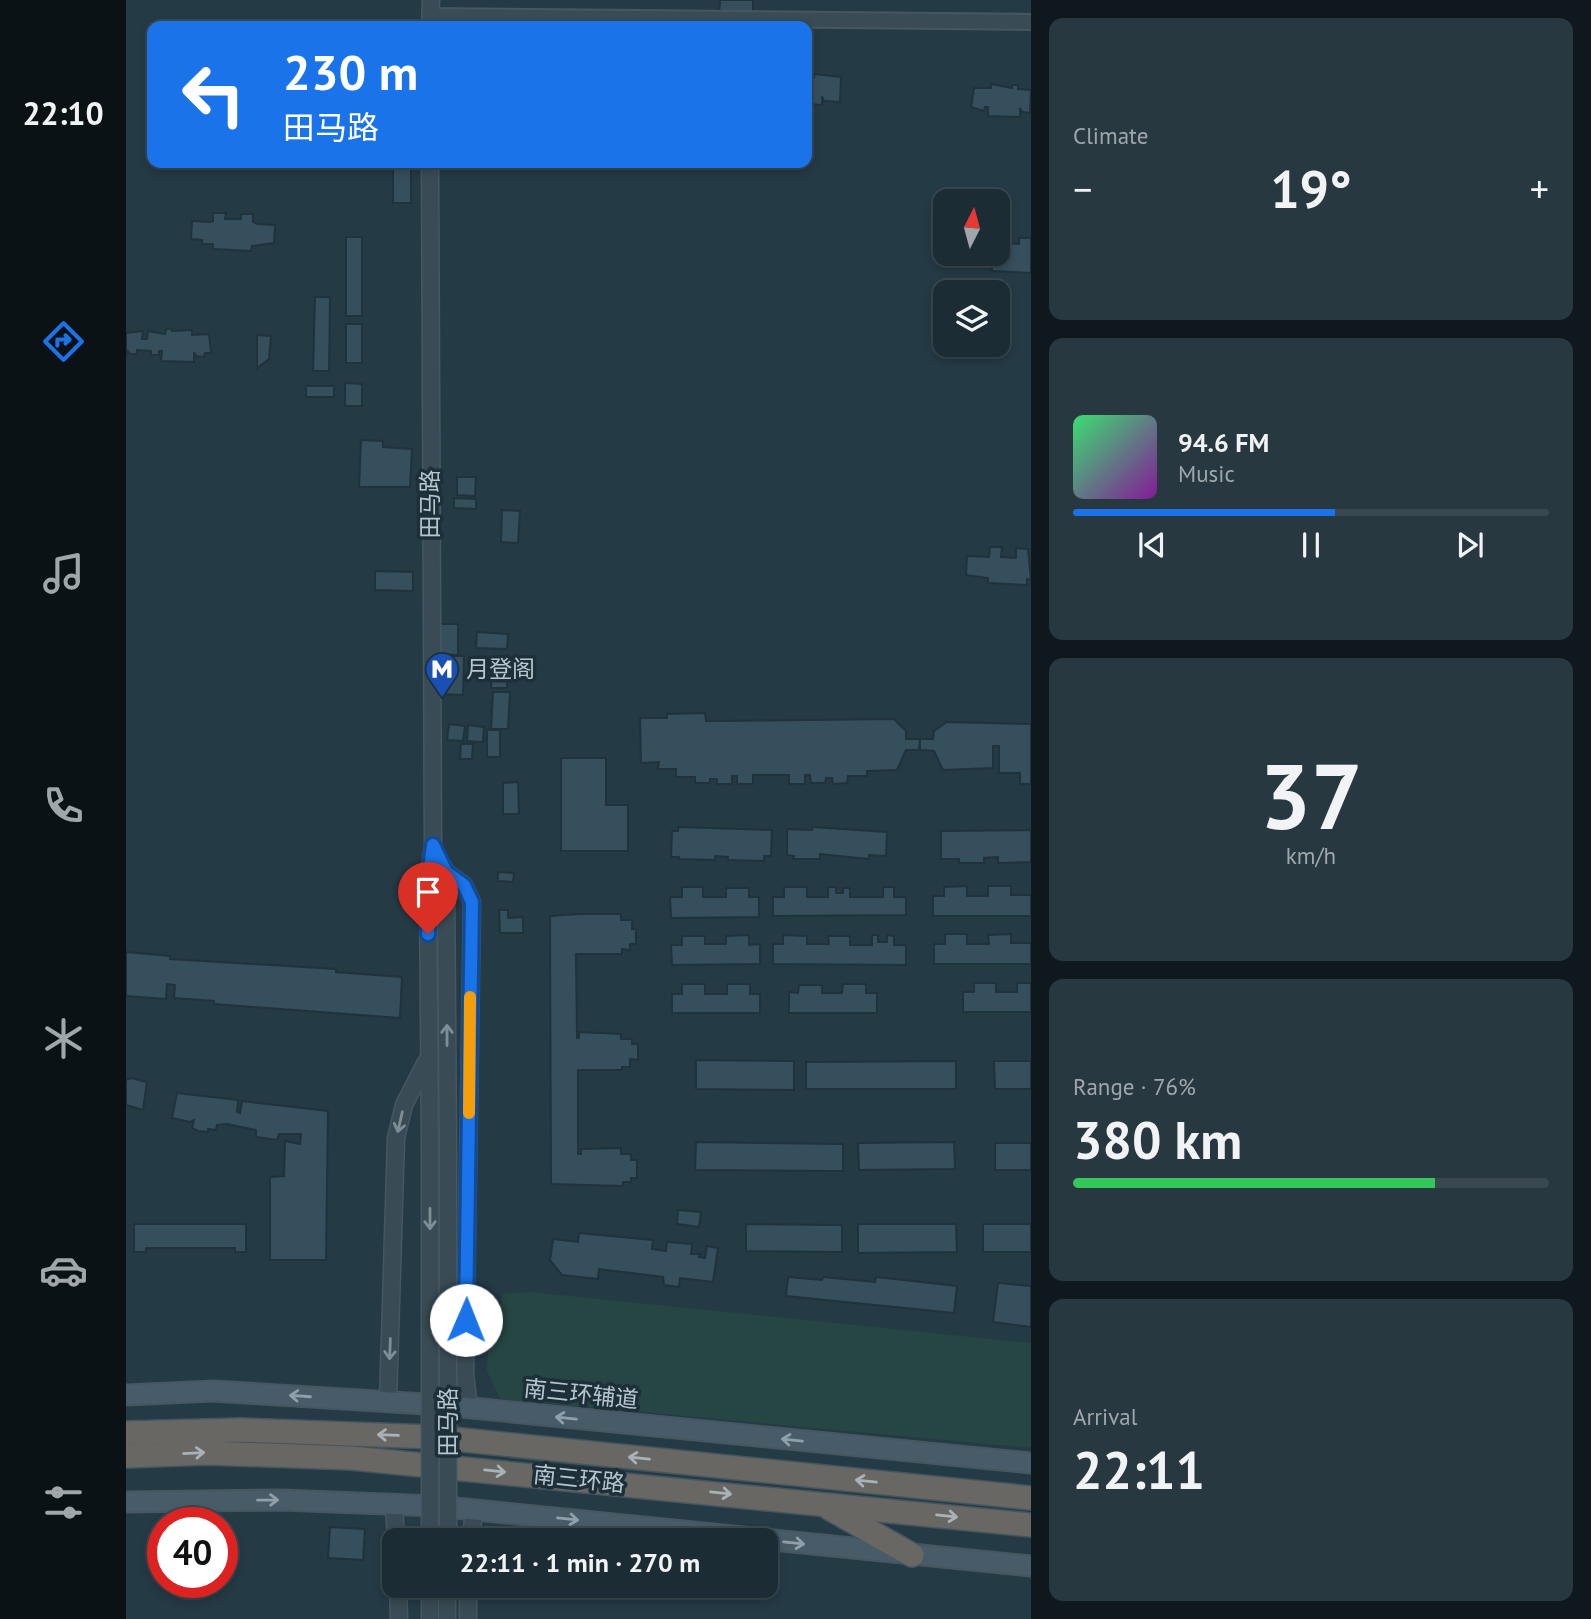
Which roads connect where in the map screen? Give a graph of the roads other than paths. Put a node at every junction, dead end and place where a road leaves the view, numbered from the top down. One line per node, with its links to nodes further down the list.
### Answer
1 (430, 14): 2 (street)
2 (1031, 22)
3 (430, 168): 4 (street, 田马路)
4 (433, 845): 5 (street, 田马路); 6 (street, 田马路)
5 (446, 872): 9 (street); 21 (street, 田马路, one-way to 5, bridge)
6 (428, 1060): 8 (street, one-way to 8); 20 (street, 田马路, one-way to 20, bridge)
7 (126, 1395): 8 (main road, 南三环辅道, one-way to 7)
8 (388, 1402): 9 (main road, 南三环辅道)
9 (469, 1408): 12 (main road, 南三环辅道, one-way to 9)
10 (126, 1433): 13 (highway, 南三环路, one-way to 10)
11 (126, 1456): 15 (highway, 南三环路, one-way to 15)
12 (1031, 1464)
13 (1031, 1498)
14 (126, 1503): 16 (main road, one-way to 16)
15 (820, 1503): 18 (highway, 南三环路, one-way to 18); 23 (highway)
16 (394, 1504): 17 (main road); 19 (street)
17 (474, 1509): 22 (street); 23 (main road, one-way to 23)
18 (1031, 1525)
19 (395, 1528)
20 (430, 1528)
21 (447, 1528)
22 (472, 1528)
23 (912, 1555): 24 (main road)
24 (1031, 1566)
25 (398, 1598): 29 (street)
26 (430, 1598): 30 (street)
27 (447, 1598): 31 (street)
28 (468, 1598): 32 (street)
29 (399, 1619)
30 (430, 1619)
31 (447, 1619)
32 (468, 1619)

